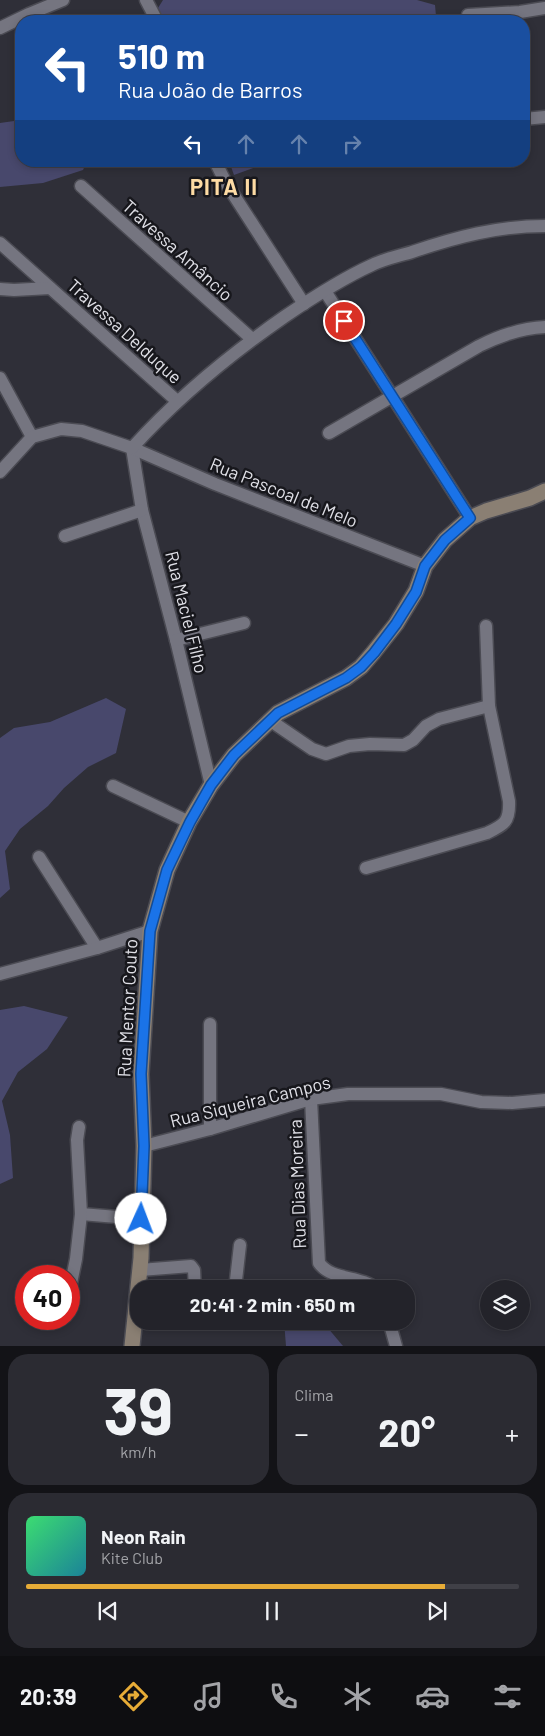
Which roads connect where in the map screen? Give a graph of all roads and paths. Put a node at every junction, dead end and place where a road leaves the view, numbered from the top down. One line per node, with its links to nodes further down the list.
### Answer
1 (63, 0): 4 (street)
2 (146, 0): 5 (street)
3 (545, 8): 6 (street)
4 (27, 15)
5 (154, 15)
6 (481, 15)
7 (15, 21): 8 (street)
8 (0, 28)
9 (545, 117): 10 (street)
10 (530, 118)
11 (218, 167): 18 (street)
12 (81, 186): 20 (street, Travessa Amâncio)
13 (545, 226): 17 (street)
14 (0, 243): 15 (street, Travessa Delduque)
15 (50, 288): 16 (street, Travessa Delduque); 23 (street, Travessa Delduque)
16 (0, 289)
17 (325, 291): 18 (street); 22 (street)
18 (304, 304): 20 (street)
19 (545, 327): 22 (street)
20 (252, 339): 23 (street)
21 (0, 378): 25 (street)
22 (393, 396): 24 (street); 30 (street)
23 (177, 401): 26 (street)
24 (329, 433)
25 (32, 438): 26 (street, Rua Pascoal de Melo); 27 (street)
26 (132, 448): 29 (street, Rua Maciel Filho); 32 (street, Rua Pascoal de Melo)
27 (0, 472)
28 (545, 491): 30 (street, Rua Mentor Couto)
29 (142, 510): 31 (street); 35 (street, Rua Maciel Filho)
30 (470, 518): 32 (street, Rua Mentor Couto)
31 (65, 536)
32 (425, 566): 37 (street, Rua Mentor Couto)
33 (244, 623): 35 (street)
34 (486, 626): 36 (street)
35 (176, 640): 38 (street, Rua Maciel Filho)
36 (489, 706): 37 (street); 42 (street)
37 (271, 721): 38 (street, Rua Mentor Couto)
38 (211, 785): 40 (street, Rua Mentor Couto)
39 (113, 786): 40 (street)
40 (190, 822): 43 (street, Rua Mentor Couto)
41 (39, 857): 44 (street)
42 (366, 868)
43 (150, 931): 44 (street); 51 (street, Rua Mentor Couto)
44 (97, 948): 45 (street)
45 (0, 974)
46 (210, 1024): 50 (street)
47 (311, 1099): 48 (street, Rua Siqueira Campos); 50 (street, Rua Siqueira Campos); 59 (street, Rua Dias Moreira)
48 (545, 1100)
49 (78, 1126): 52 (street)
50 (210, 1129): 51 (street, Rua Siqueira Campos)
51 (144, 1146): 53 (street, Rua Mentor Couto)
52 (81, 1214): 53 (street); 55 (street)
53 (141, 1219): 56 (street, Rua Mentor Couto)
54 (240, 1245): 58 (street)
55 (75, 1265)
56 (140, 1270): 57 (street); 61 (street, Rua Mentor Couto)
57 (195, 1280)
58 (236, 1280)
59 (359, 1280)
60 (392, 1330): 62 (street)
61 (132, 1346)
62 (396, 1346)

